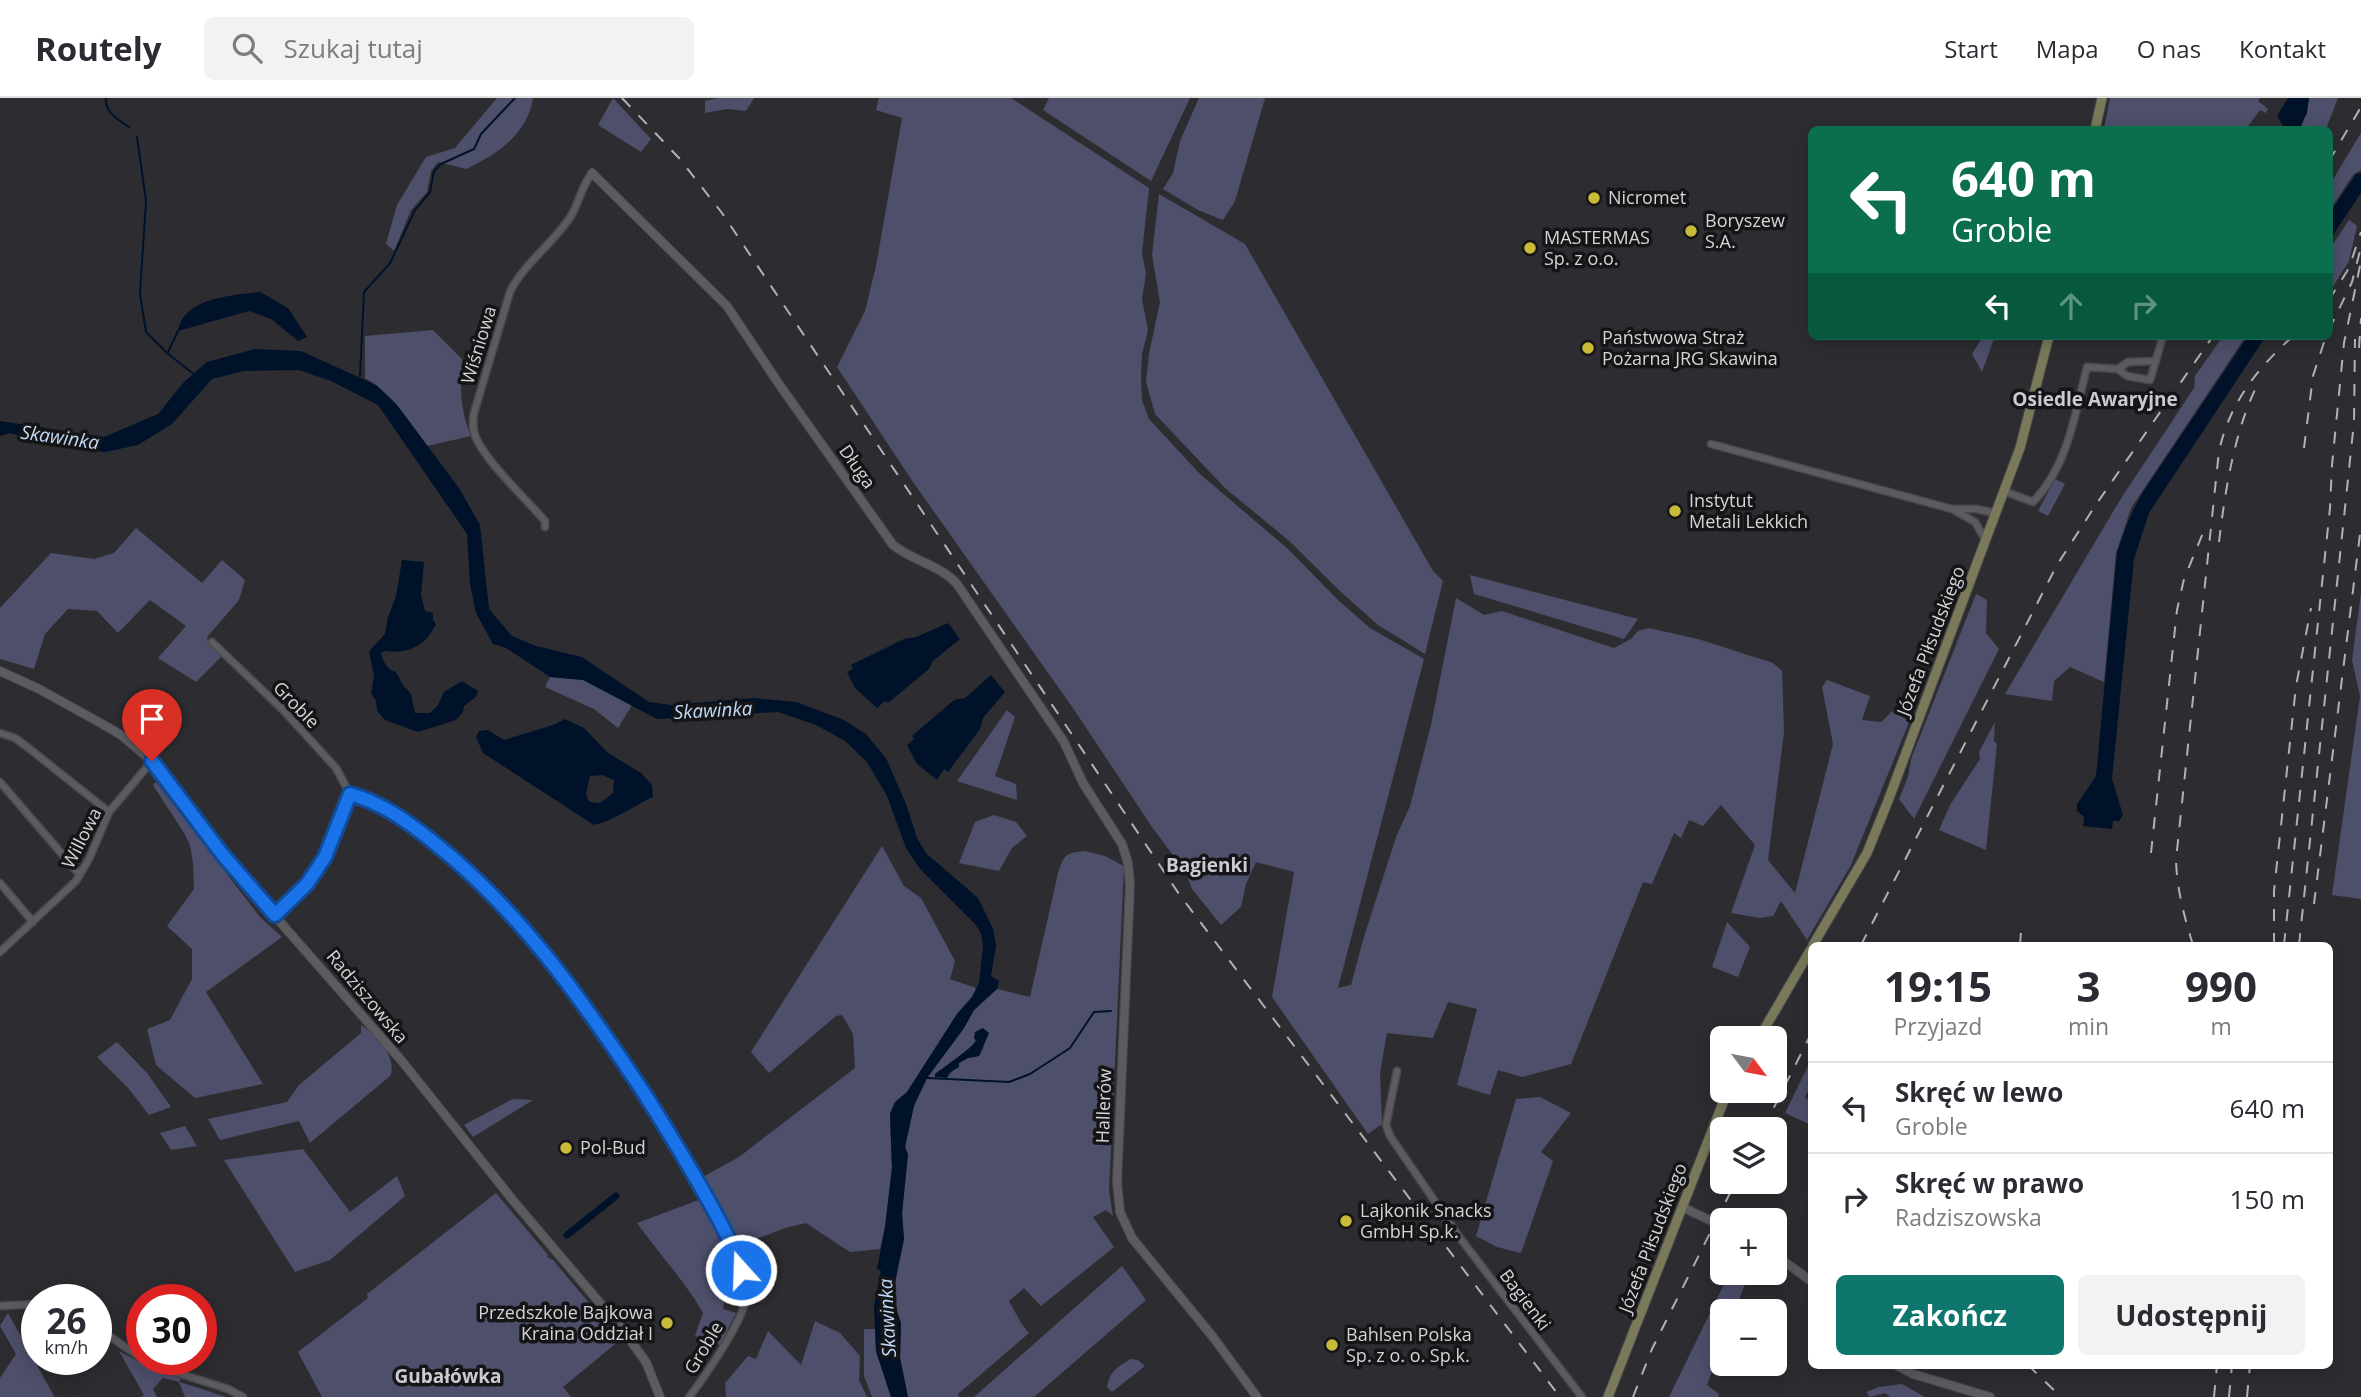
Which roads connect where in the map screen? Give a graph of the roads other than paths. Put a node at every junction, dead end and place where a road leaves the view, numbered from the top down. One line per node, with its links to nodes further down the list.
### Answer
1 (2102, 98): 2 (main road)
2 (2096, 126)
3 (592, 173): 14 (street, Wiśniowa); 21 (street, Długa)
4 (2048, 340): 9 (main road, Józefa Piłsudskiego)
5 (2162, 340): 6 (street)
6 (2156, 361): 7 (street); 7 (street)
7 (2118, 369): 9 (street)
8 (1711, 444): 10 (street)
9 (2004, 491): 11 (main road, Józefa Piłsudskiego)
10 (1952, 509): 11 (street); 12 (street)
11 (1996, 513): 13 (main road, Józefa Piłsudskiego)
12 (1975, 522): 13 (street); 15 (street)
13 (1992, 525): 15 (main road, Józefa Piłsudskiego)
14 (545, 527)
15 (1986, 541): 28 (main road, Józefa Piłsudskiego)
16 (212, 642): 22 (street, Groble)
17 (0, 671): 19 (street, Radziszowska)
18 (0, 733): 23 (street)
19 (152, 761): 23 (street, Willowa); 26 (street, Radziszowska)
20 (0, 782): 24 (street)
21 (1083, 783): 45 (street, Hallerów)
22 (350, 794): 26 (street); 44 (street, Groble)
23 (109, 812): 24 (street, Willowa)
24 (80, 875): 27 (street, Willowa)
25 (0, 883): 27 (street)
26 (275, 915): 43 (street, Radziszowska)
27 (33, 922): 29 (street, Willowa)
28 (1815, 942)
29 (0, 952)
30 (1808, 954): 31 (main road, Józefa Piłsudskiego)
31 (1766, 1026)
32 (1397, 1071): 46 (street, Bagienki)
33 (1723, 1103): 34 (main road, Józefa Piłsudskiego)
34 (1682, 1206): 35 (street); 47 (main road, Józefa Piłsudskiego)
35 (1710, 1220)
36 (1787, 1263): 37 (street)
37 (1808, 1279)
38 (21, 1305): 39 (street)
39 (0, 1306)
40 (112, 1338): 42 (street)
41 (1904, 1369): 48 (street)
42 (243, 1397)
43 (660, 1397)
44 (689, 1397)
45 (1257, 1397)
46 (1582, 1397)
47 (1608, 1397)
48 (1990, 1397)

